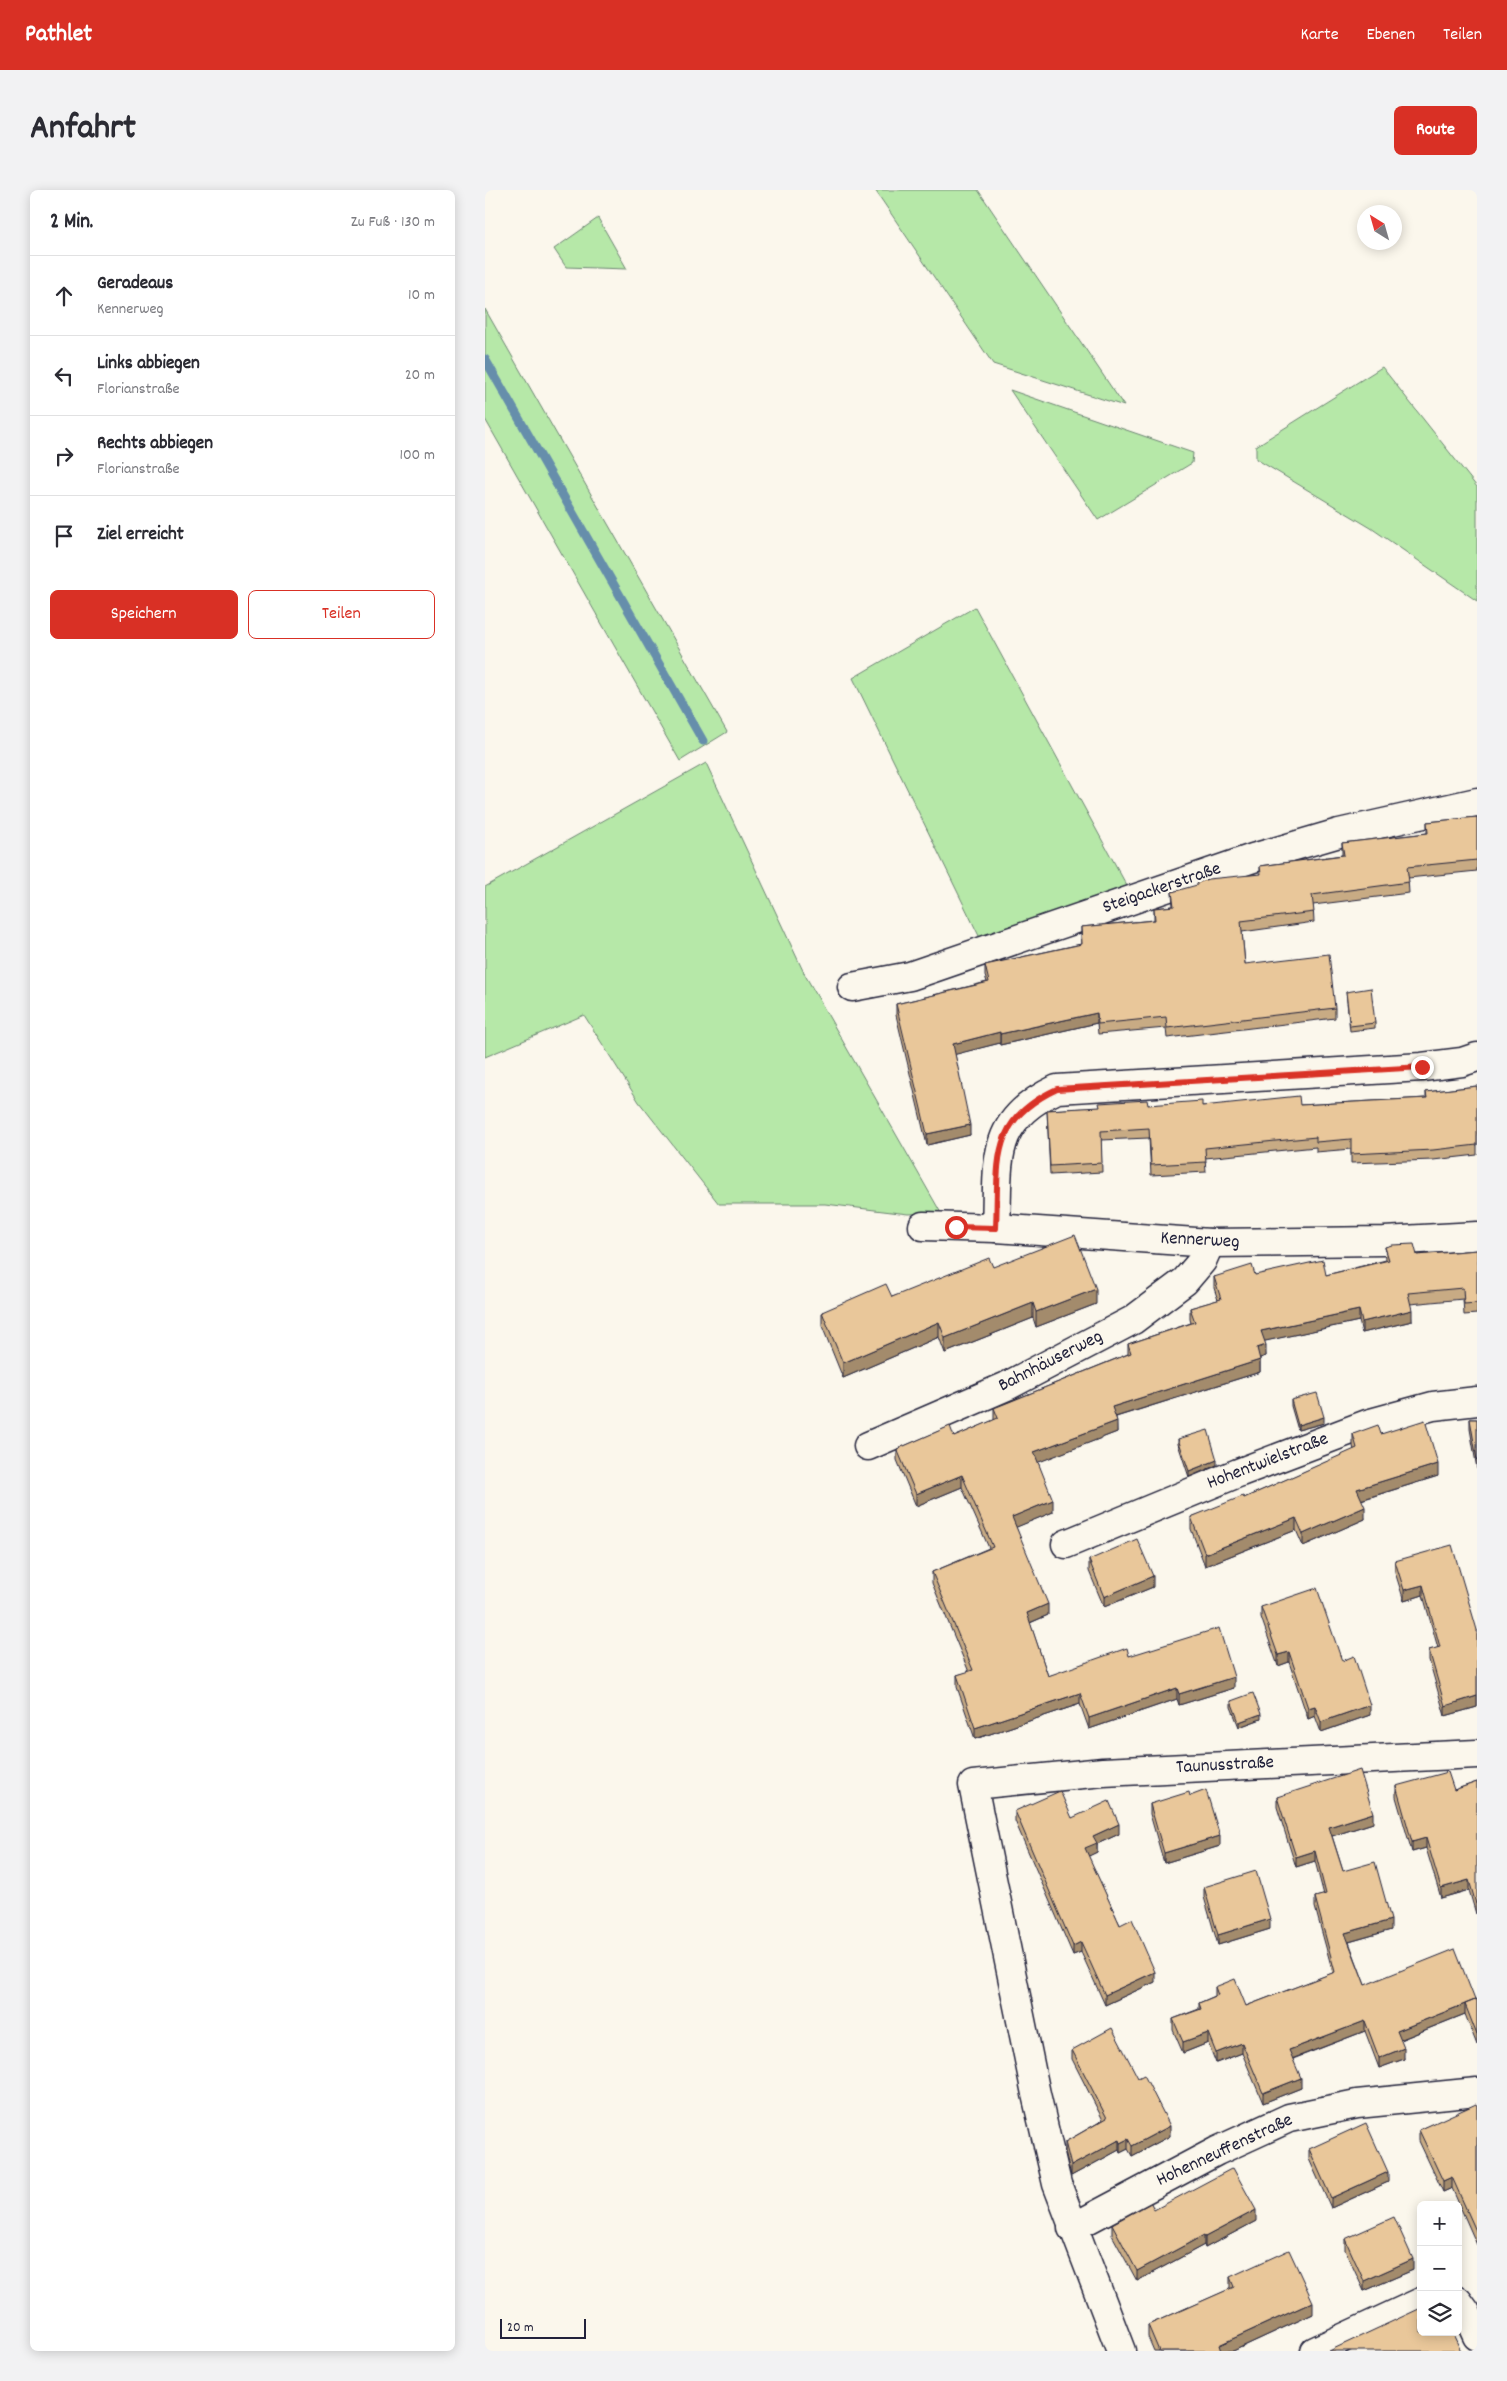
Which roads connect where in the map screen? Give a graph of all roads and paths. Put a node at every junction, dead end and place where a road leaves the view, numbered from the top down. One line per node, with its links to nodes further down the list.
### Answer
1 (1477, 802): 2 (street, Steigackerstraße)
2 (852, 987)
3 (1477, 1057): 5 (street)
4 (923, 1226): 5 (street, Kennerweg)
5 (996, 1228): 7 (street, Kennerweg)
6 (1477, 1236): 7 (street, Kennerweg)
7 (1210, 1244): 9 (street, Bahnhäuserweg)
8 (1477, 1401): 10 (street, Hohentwielstraße)
9 (868, 1446)
10 (1066, 1544)
11 (1477, 1754): 13 (street, Taunusstraße)
12 (1477, 2092): 13 (street, Hohenneuffenstraße)
13 (1072, 2228): 17 (street)
14 (1417, 2304): 18 (street)
15 (1462, 2306): 16 (street)
16 (1477, 2336)
17 (1121, 2351)
18 (1315, 2351)

